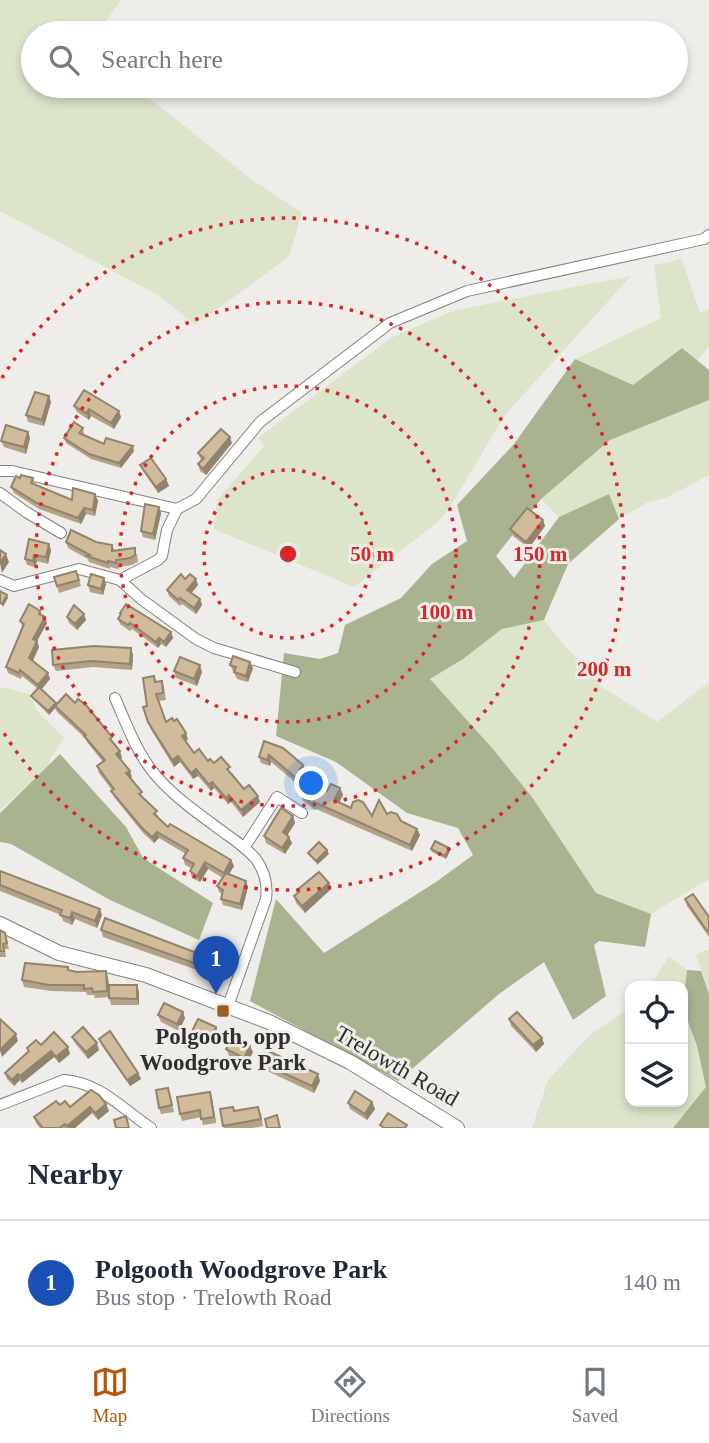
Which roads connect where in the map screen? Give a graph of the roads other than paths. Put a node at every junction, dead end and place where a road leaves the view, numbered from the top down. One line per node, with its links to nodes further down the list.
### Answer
1 (709, 235): 4 (street)
2 (0, 471): 4 (street)
3 (0, 493): 5 (street)
4 (177, 509): 7 (street)
5 (61, 533)
6 (0, 580): 7 (street)
7 (120, 580): 8 (street)
8 (295, 672)
9 (115, 698): 11 (street)
10 (302, 813): 11 (street)
11 (244, 848): 13 (street)
12 (0, 924): 13 (street, Trelowth Road)
13 (228, 1006): 16 (street, Trelowth Road)
14 (0, 1105): 15 (street)
15 (151, 1128)
16 (457, 1128)

